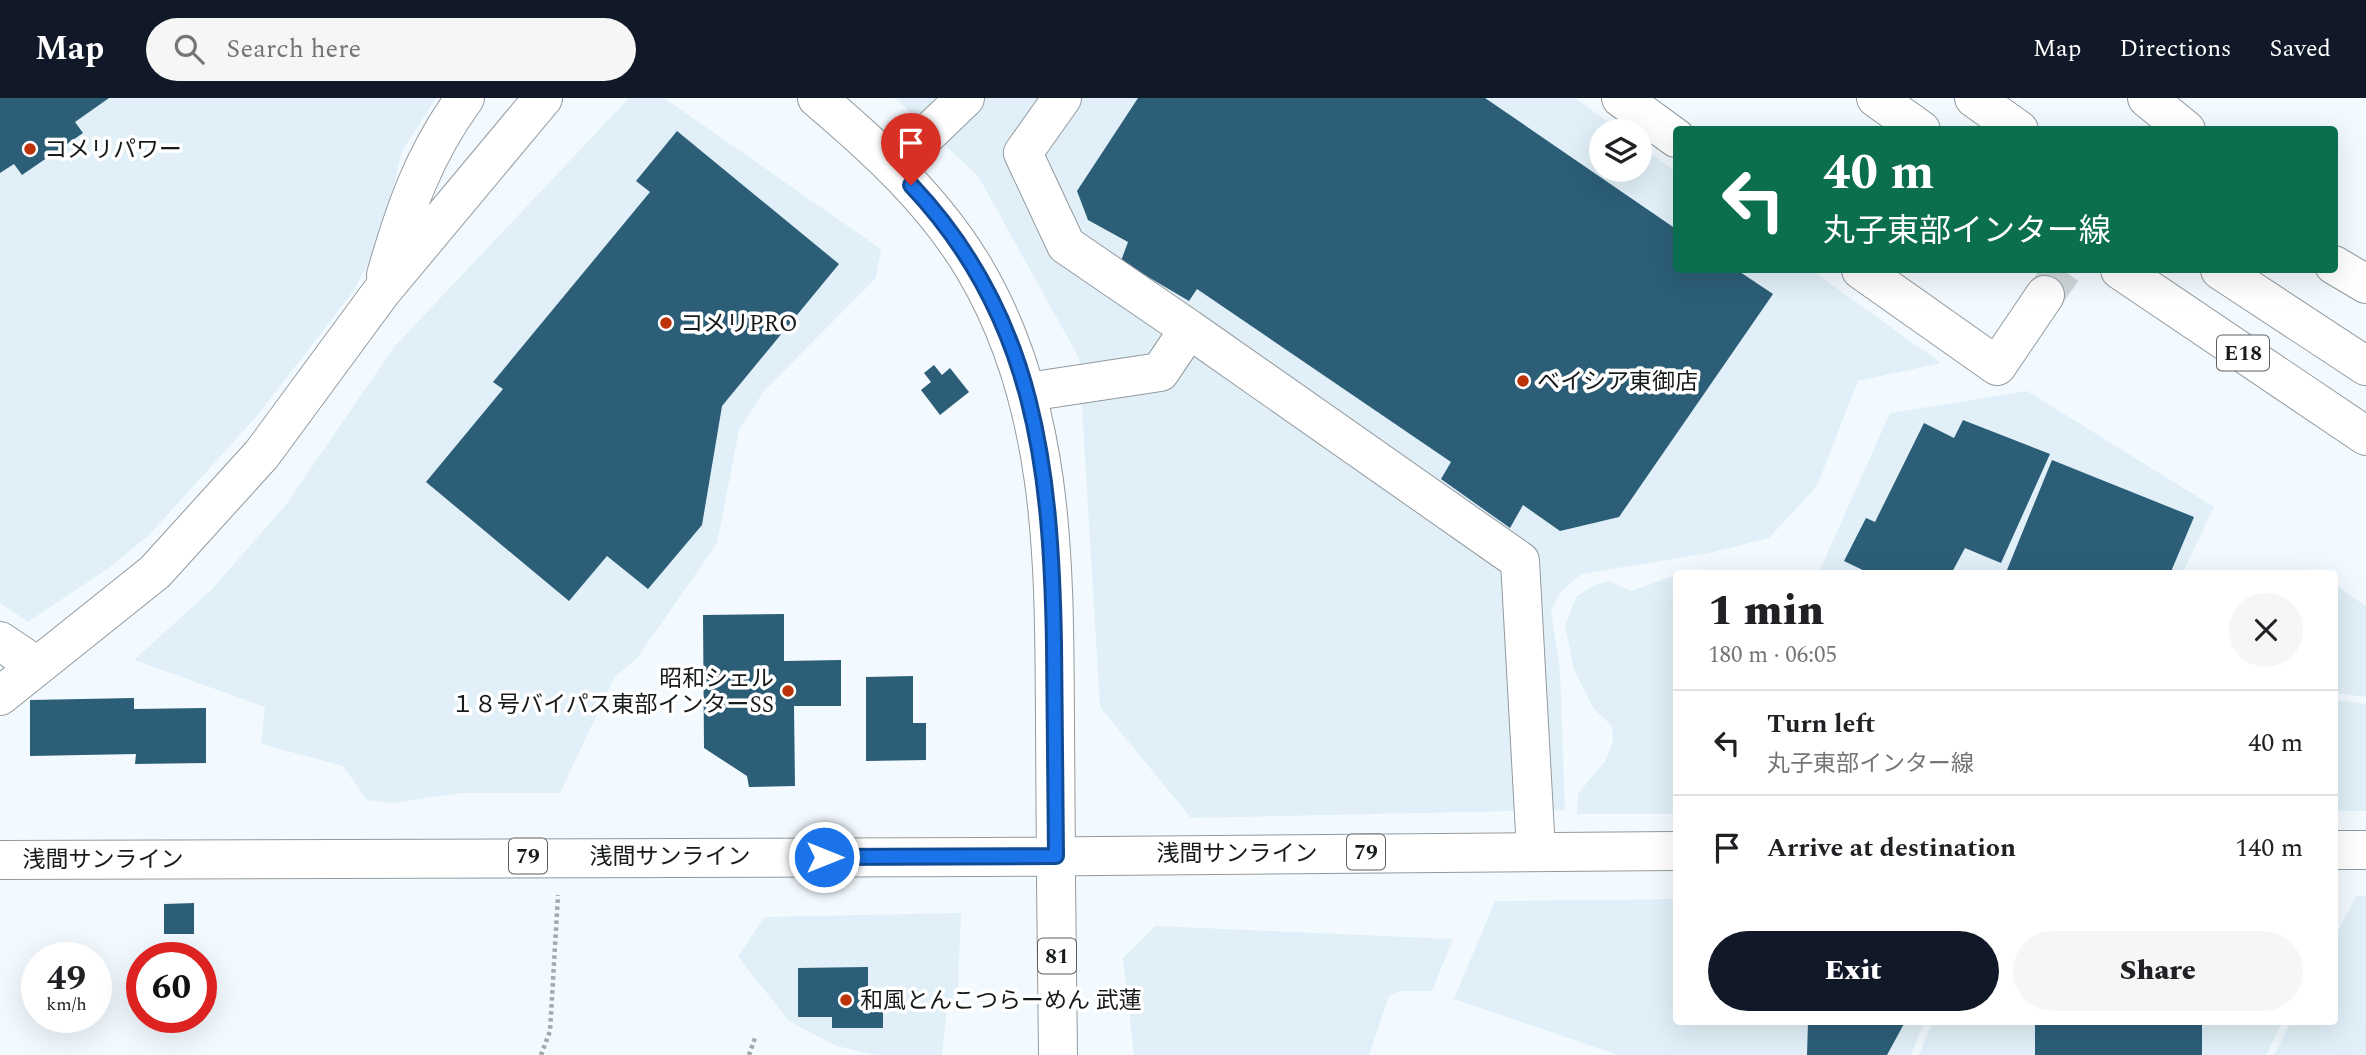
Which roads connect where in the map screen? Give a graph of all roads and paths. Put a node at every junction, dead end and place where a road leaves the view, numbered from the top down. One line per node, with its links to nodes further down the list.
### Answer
1 (466, 98): 18 (main road)
2 (543, 98): 18 (main road)
3 (817, 98): 12 (main road, 81)
4 (965, 98): 12 (main road)
5 (1062, 98): 20 (main road)
6 (1621, 98): 11 (main road)
7 (1876, 98): 9 (main road)
8 (1975, 98): 10 (main road)
9 (1915, 126)
10 (2014, 126)
11 (1673, 136)
12 (893, 167): 22 (main road, 81)
13 (2338, 267): 17 (main road)
14 (1865, 273): 19 (main road)
15 (2124, 273): 23 (main road, E18)
16 (2225, 273): 21 (main road, E18)
17 (2366, 284)
18 (382, 291): 25 (main road)
19 (2045, 295)
20 (1189, 329): 22 (main road); 29 (main road)
21 (2366, 366)
22 (1028, 392): 32 (main road, 81)
23 (2366, 436)
24 (0, 641): 25 (main road)
25 (37, 666): 26 (main road)
26 (0, 696)
27 (2338, 850): 28 (main road)
28 (2366, 850)
29 (1536, 851): 30 (main road, 浅間サンライン / 79); 32 (main road, 浅間サンライン / 79)
30 (1673, 851)
31 (558, 856): 32 (main road, 浅間サンライン / 79); 33 (main road, 浅間サンライン / 79); 35 (path)
32 (1056, 856): 37 (main road, 81)
33 (0, 860)
34 (755, 1038): 36 (path)
35 (541, 1055)
36 (749, 1055)
37 (1058, 1055)

